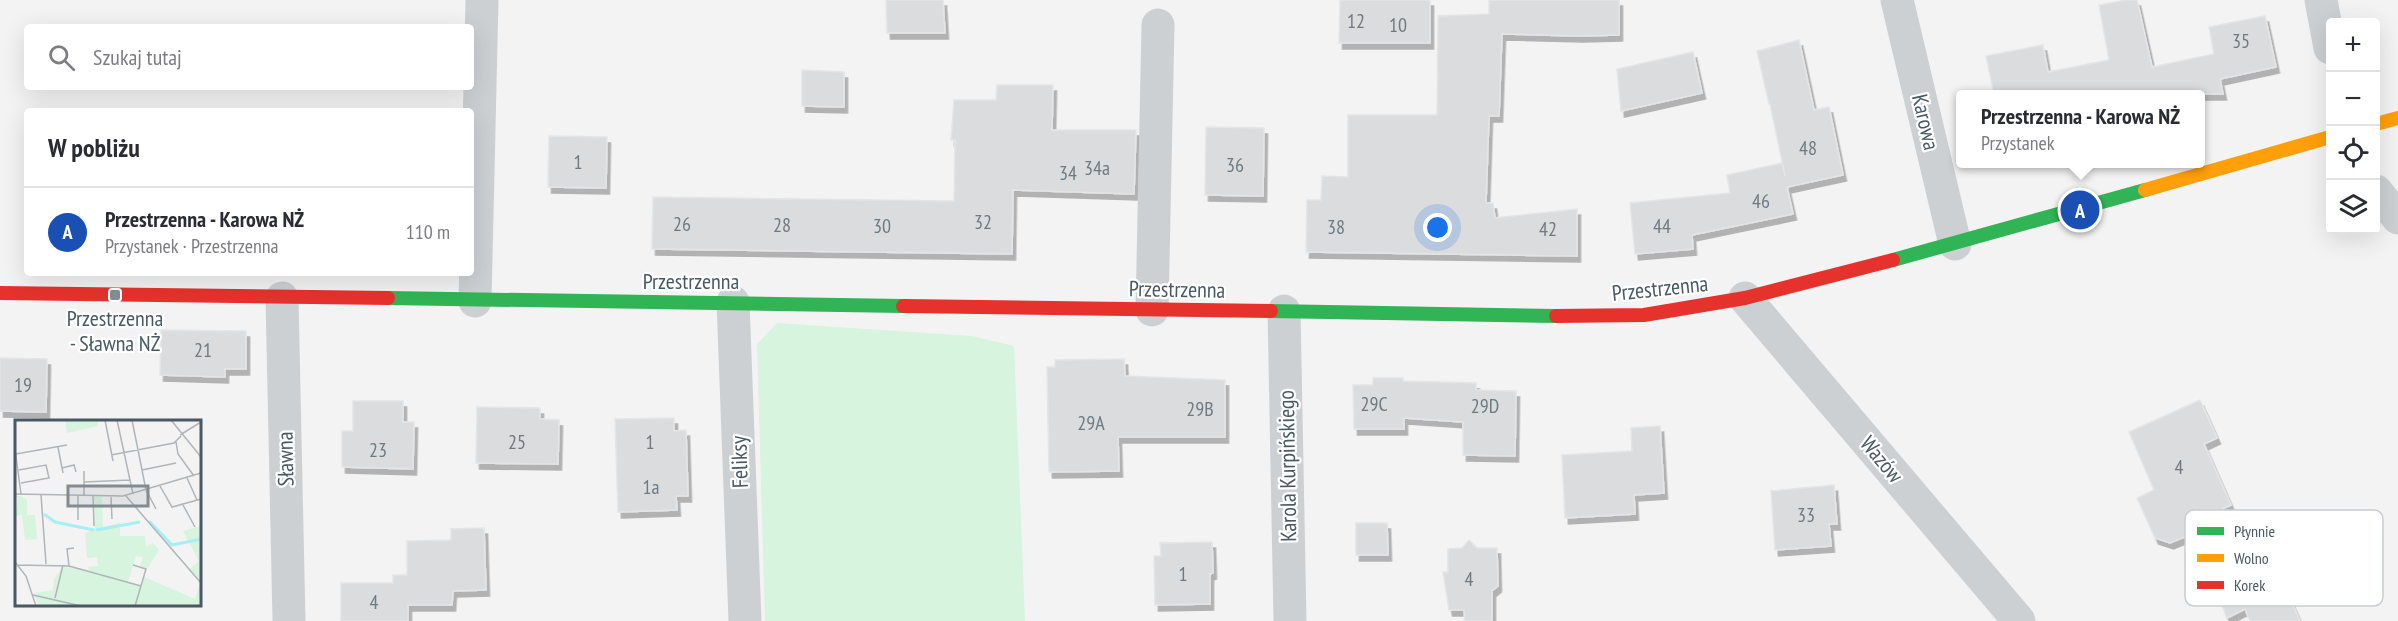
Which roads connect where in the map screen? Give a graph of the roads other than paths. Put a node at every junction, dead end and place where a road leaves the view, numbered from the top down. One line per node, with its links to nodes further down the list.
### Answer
1 (482, 0): 15 (street)
2 (1897, 0): 11 (street, Karowa)
3 (2321, 0): 4 (street)
4 (2326, 24)
5 (1158, 25): 17 (street)
6 (2398, 118): 7 (street)
7 (2380, 123)
8 (2326, 138): 11 (street, Przestrzenna)
9 (2380, 196): 10 (street)
10 (2398, 218)
11 (1955, 244): 14 (street, Przestrzenna)
12 (0, 293): 13 (street, Przestrzenna)
13 (282, 298): 15 (street, Przestrzenna); 19 (street, Sławna)
14 (1745, 298): 18 (street, Przestrzenna); 22 (street, Wazów)
15 (475, 301): 16 (street, Przestrzenna)
16 (734, 302): 17 (street, Przestrzenna); 20 (street, Feliksy)
17 (1152, 310): 18 (street, Przestrzenna)
18 (1284, 311): 21 (street, Karola Kurpińskiego)
19 (289, 621)
20 (745, 621)
21 (1290, 621)
22 (2019, 621)

